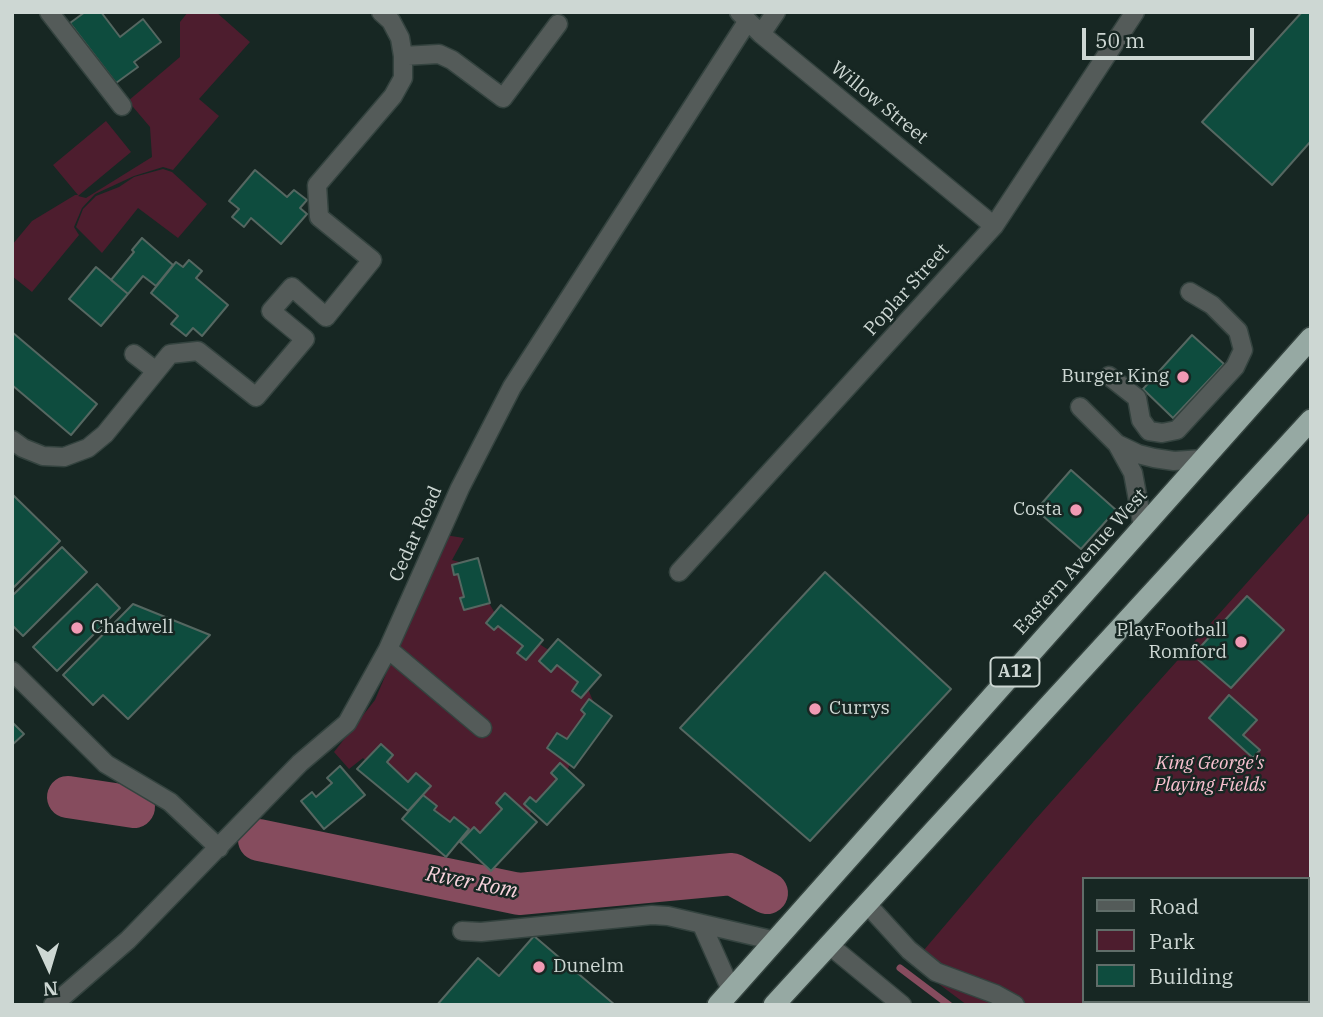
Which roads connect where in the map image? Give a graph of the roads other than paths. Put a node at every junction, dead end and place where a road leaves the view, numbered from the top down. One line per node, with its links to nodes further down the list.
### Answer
1 (49, 12): 9 (street)
2 (381, 12): 8 (street)
3 (776, 12): 7 (street)
4 (1135, 12): 10 (street, Poplar Street)
5 (743, 17): 7 (street, Willow Street); 23 (street, Cedar Road)
6 (558, 24): 8 (street)
7 (761, 34): 10 (street, Willow Street)
8 (403, 56): 14 (street)
9 (122, 106)
10 (994, 226): 22 (street, Poplar Street)
11 (1189, 292): 15 (street)
12 (1311, 338): 20 (highway, Eastern Avenue West / A12)
13 (134, 354): 14 (street)
14 (156, 372): 18 (street)
15 (1109, 376)
16 (1080, 407): 19 (street)
17 (1311, 420): 27 (highway, A12)
18 (12, 440)
19 (1117, 444): 20 (street); 21 (street)
20 (1203, 459): 21 (highway, Eastern Avenue West / A12)
21 (1143, 527): 30 (highway, Eastern Avenue West / A12)
22 (679, 572)
23 (388, 649): 25 (street); 26 (street, Cedar Road)
24 (12, 671): 26 (street)
25 (482, 728)
26 (219, 848): 33 (street, Cedar Road)
27 (866, 903): 31 (highway, A12); 37 (street)
28 (702, 925): 29 (street); 30 (street); 32 (street)
29 (462, 931)
30 (776, 941): 32 (highway, Eastern Avenue West / A12)
31 (828, 944): 35 (highway, A12); 36 (street)
32 (725, 997)
33 (54, 1003): 34 (street)
34 (75, 1005)
35 (774, 1005)
36 (902, 1005)
37 (1015, 1005)

